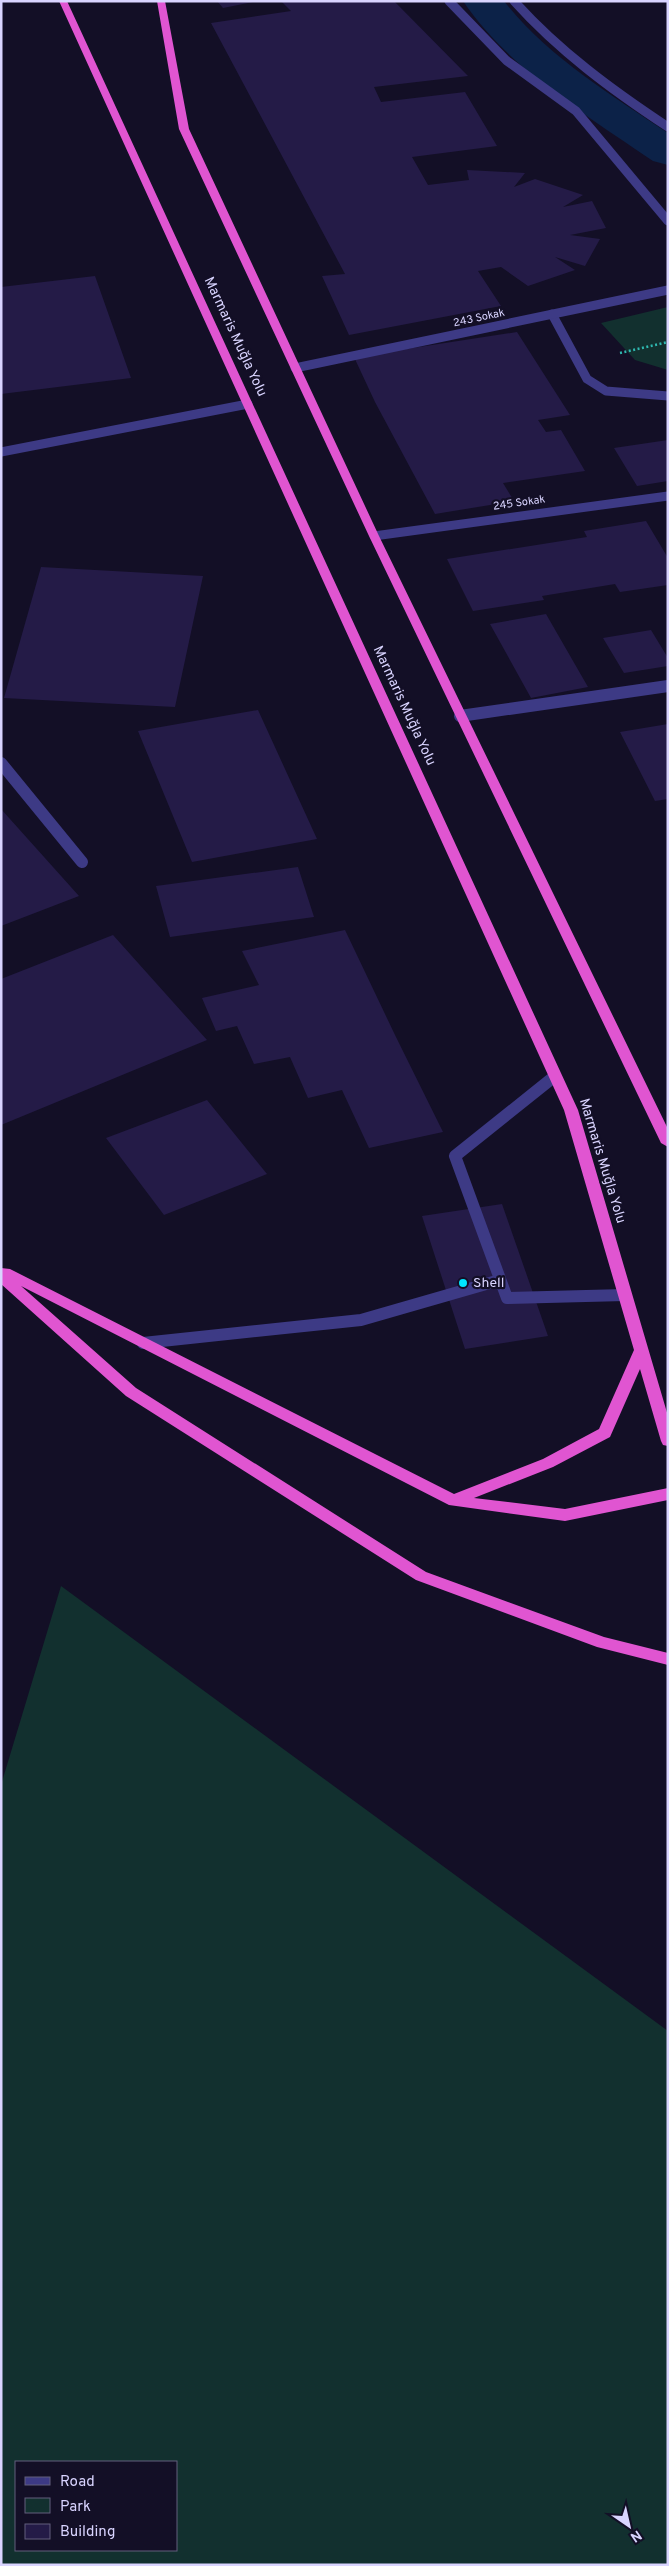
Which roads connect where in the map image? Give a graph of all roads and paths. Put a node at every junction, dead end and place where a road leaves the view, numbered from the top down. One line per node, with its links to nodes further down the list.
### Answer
1 (63, 1): 13 (highway, Marmaris Muğla Yolu)
2 (162, 1): 11 (highway)
3 (449, 1): 6 (street)
4 (514, 1): 5 (street)
5 (668, 127)
6 (668, 221)
7 (668, 290): 8 (street, 243 Sokak)
8 (552, 314): 10 (street); 11 (street, 243 Sokak)
9 (668, 342): 10 (path)
10 (578, 362): 12 (street)
11 (295, 368): 16 (highway)
12 (668, 396)
13 (248, 404): 14 (street); 21 (highway, Marmaris Muğla Yolu)
14 (1, 452)
15 (668, 496): 16 (street, 245 Sokak)
16 (374, 536): 18 (highway)
17 (668, 686): 18 (street)
18 (460, 716): 22 (highway)
19 (1, 763): 20 (street)
20 (82, 862)
21 (555, 1076): 25 (street); 26 (highway, Marmaris Muğla Yolu)
22 (668, 1143)
23 (1, 1270): 27 (highway)
24 (1, 1276): 32 (highway)
25 (500, 1280): 26 (street); 27 (street)
26 (625, 1295): 28 (highway, Marmaris Muğla Yolu)
27 (143, 1343): 31 (highway)
28 (641, 1351): 29 (highway, Marmaris Muğla Yolu); 31 (highway)
29 (668, 1441)
30 (668, 1494): 31 (highway)
31 (453, 1500)
32 (664, 1660)

